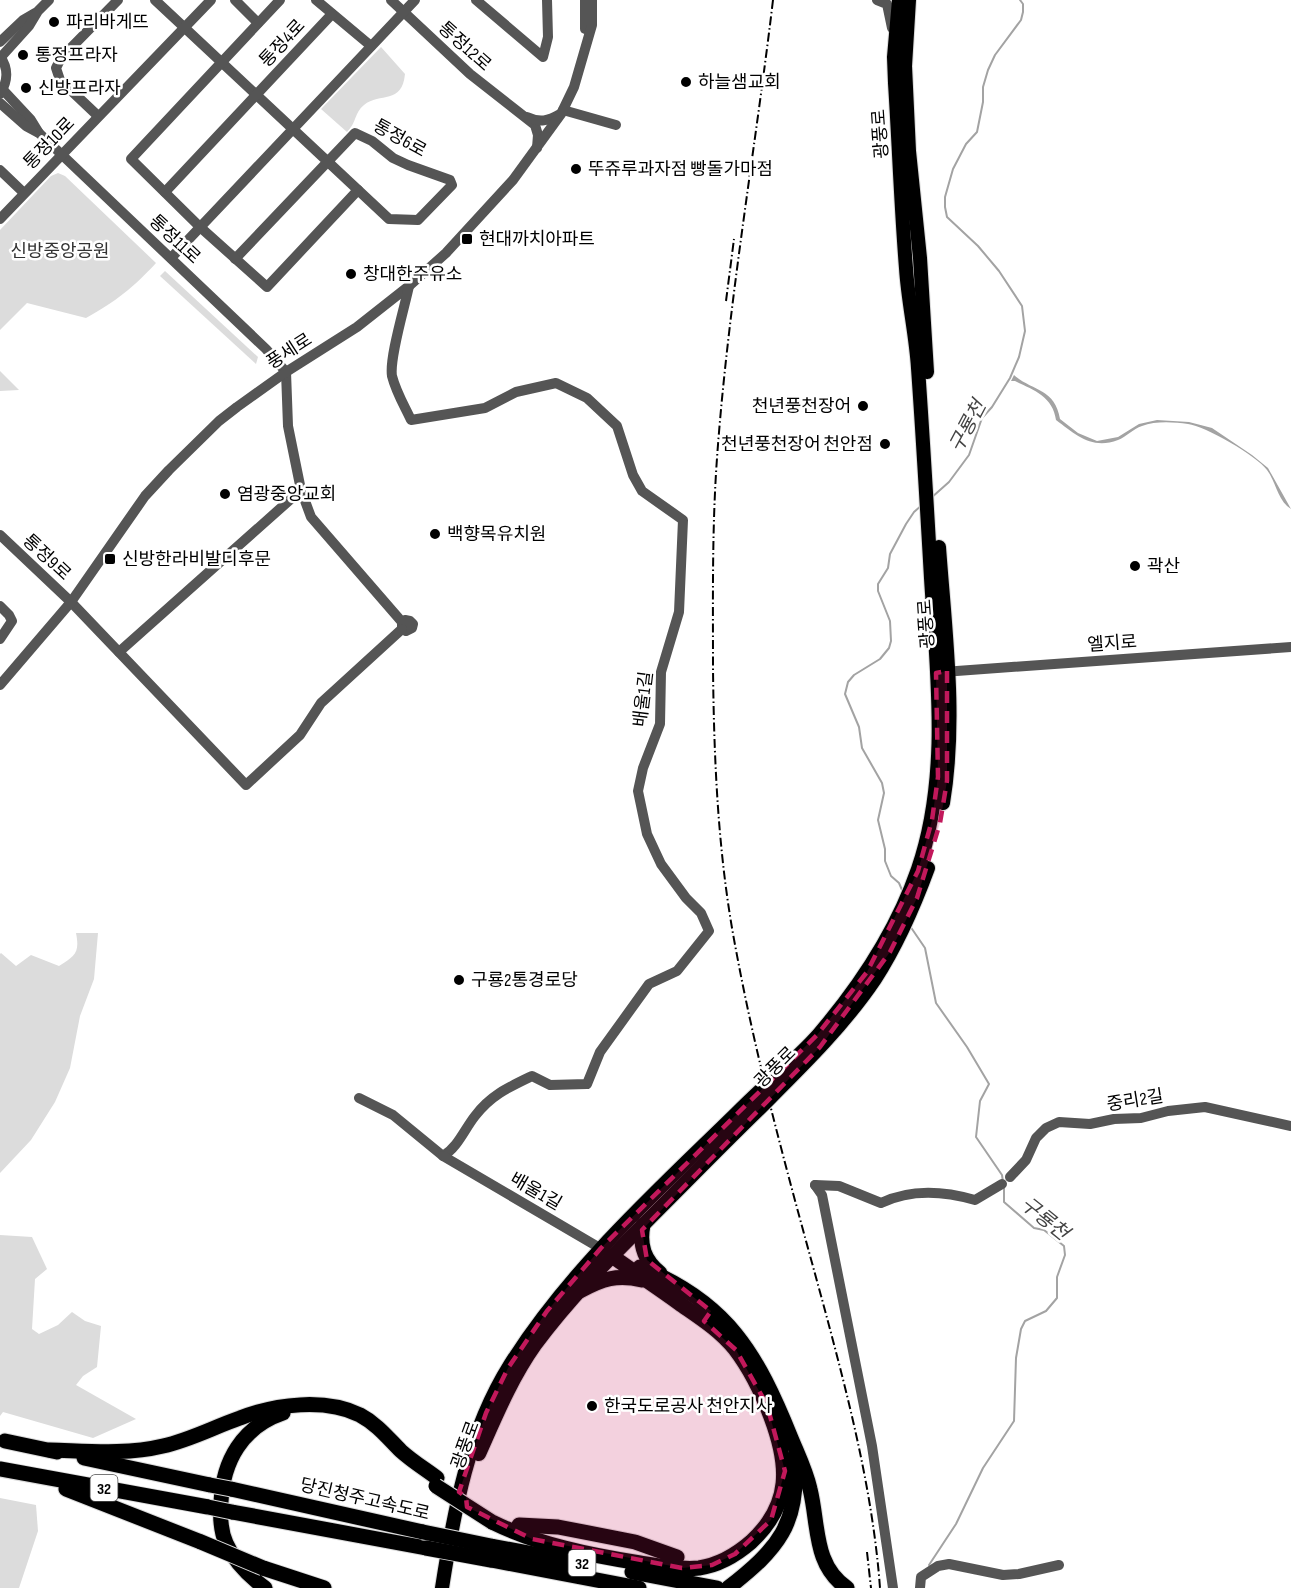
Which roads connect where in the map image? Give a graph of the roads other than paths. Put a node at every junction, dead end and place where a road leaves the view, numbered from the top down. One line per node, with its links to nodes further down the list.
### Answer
1 (49, 0): 18 (street)
2 (118, 0): 35 (street, 통정10로)
3 (155, 0): 23 (street, 통정4로)
4 (211, 0): 23 (street, 통정10로)
5 (235, 0): 21 (street, 통정4로)
6 (280, 0): 21 (street, 통정4로)
7 (316, 0): 20 (street)
8 (391, 0): 19 (street, 통정12로)
9 (415, 0): 19 (street)
10 (476, 0): 11 (street)
11 (547, 0)
12 (585, 0): 25 (street, 풍세로)
13 (592, 0): 22 (street, 풍세로)
14 (598, 0): 22 (street)
15 (876, 0): 28 (street)
16 (899, 0): 28 (main road, 광풍로)
17 (909, 0): 52 (main road, 광풍로)
18 (38, 11): 24 (street); 27 (street)
19 (404, 12): 26 (street); 34 (street, 통정12로)
20 (332, 14): 26 (street); 31 (street, 통정4로)
21 (258, 23): 29 (street, 통정4로)
22 (592, 25): 25 (street, 풍세로)
23 (184, 27): 29 (street, 통정4로); 35 (street, 통정10로)
24 (0, 42)
25 (585, 44): 33 (street, 풍세로)
26 (371, 46): 37 (street)
27 (0, 57): 30 (street)
28 (894, 57): 52 (main road, 광풍로)
29 (222, 63): 31 (street, 통정4로); 44 (street)
30 (2, 92): 38 (street)
31 (257, 96): 37 (street, 통정4로); 44 (street)
32 (0, 103): 38 (street)
33 (562, 112): 34 (street); 36 (street); 39 (street, 풍세로)
34 (519, 113): 39 (street)
35 (98, 116): 40 (street, 통정10로)
36 (616, 125)
37 (291, 128): 41 (street, 통정6로); 47 (street)
38 (39, 133): 40 (street, 통정11로)
39 (537, 149): 50 (street, 풍세로)
40 (62, 155): 45 (street, 통정10로); 48 (street, 통정11로)
41 (326, 160): 43 (street, 통정6로); 43 (street, 통정6로); 49 (street, 통정6로)
42 (0, 170): 45 (street, 통정10로)
43 (358, 190): 49 (street)
44 (165, 192): 47 (street)
45 (24, 193): 46 (street, 통정10로)
46 (0, 219)
47 (200, 227): 48 (street); 49 (street)
48 (171, 258): 51 (street, 통정11로)
49 (235, 259)
50 (409, 286): 51 (street, 풍세로); 64 (street, 배울1길)
51 (286, 372): 53 (street); 55 (street, 풍세로)
52 (929, 477): 60 (main road, 광풍로)
53 (301, 490): 59 (street); 59 (street, 통정9로)
54 (0, 535): 55 (street, 통정9로)
55 (71, 602): 59 (street, 통정9로); 61 (street, 풍세로)
56 (0, 606): 57 (street)
57 (0, 639)
58 (1291, 647): 60 (street, 엘지로)
59 (119, 652)
60 (942, 672): 65 (main road, 광풍로); 66 (main road, 광풍로)
61 (0, 685)
62 (359, 1098): 64 (street, 배울1길)
63 (1291, 1126): 89 (street, 중리2길)
64 (443, 1156): 66 (street, 배울1길)
65 (643, 1225): 66 (main road, 광풍로); 68 (highway)
66 (606, 1252): 67 (highway); 68 (highway); 69 (main road, 광풍로); 84 (main road, 광풍로)
67 (649, 1282): 69 (highway); 76 (highway)
68 (672, 1282): 71 (highway)
69 (580, 1291): 85 (main road, 광풍로)
70 (321, 1405): 73 (highway); 75 (highway); 81 (highway)
71 (791, 1436): 80 (highway); 88 (highway)
72 (5, 1441): 73 (highway, 당진청주고속도로 / 32)
73 (50, 1450): 77 (highway, 당진청주고속도로 / 32, bridge)
74 (2, 1469): 77 (highway, 당진청주고속도로 / 32, bridge); 79 (highway, bridge)
75 (492, 1517): 76 (highway); 76 (highway)
76 (754, 1538)
77 (491, 1553): 86 (highway, 당진청주고속도로 / 32); 87 (highway, 당진청주고속도로 / 32)
78 (1059, 1565): 90 (street)
79 (285, 1575): 82 (highway); 83 (highway)
80 (843, 1585)
81 (265, 1588)
82 (311, 1588)
83 (324, 1588)
84 (442, 1588)
85 (449, 1588)
86 (639, 1588)
87 (717, 1588)
88 (728, 1588)
89 (893, 1588)
90 (921, 1588)

